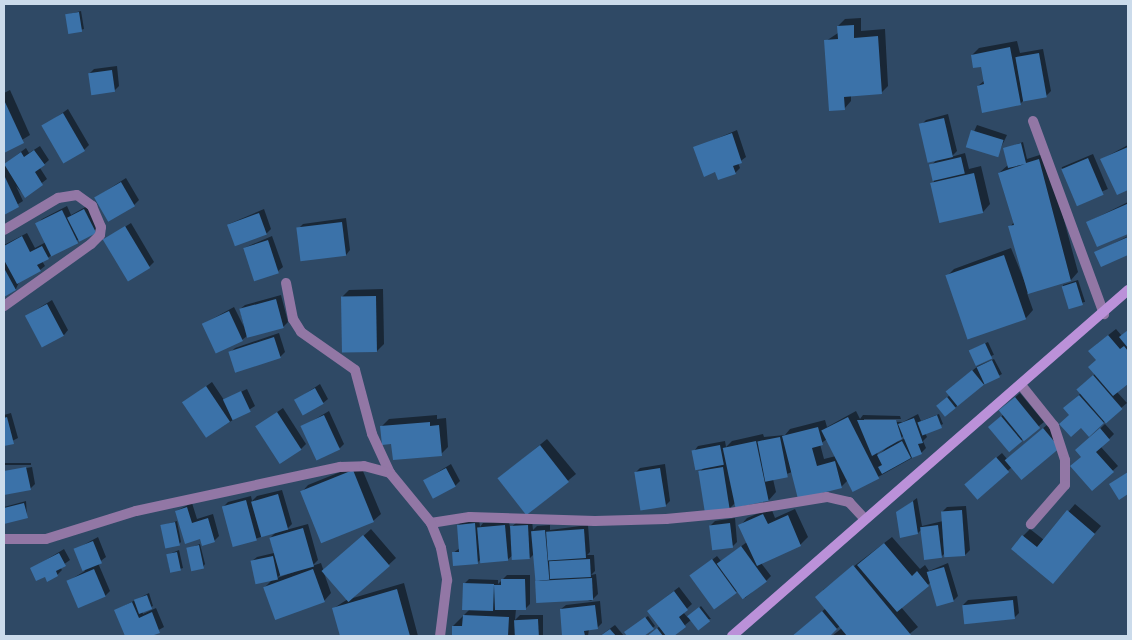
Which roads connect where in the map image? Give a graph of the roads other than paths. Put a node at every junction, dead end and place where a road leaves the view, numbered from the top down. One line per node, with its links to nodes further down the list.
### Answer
1 (1033, 121): 6 (street)
2 (4, 230): 5 (street)
3 (286, 284): 8 (street)
4 (1128, 290): 6 (main road)
5 (4, 306)
6 (1104, 314): 7 (main road)
7 (1020, 385): 9 (main road); 11 (street)
8 (390, 473): 10 (street); 12 (street)
9 (864, 518): 10 (street); 13 (main road)
10 (431, 523): 14 (street)
11 (1032, 524)
12 (4, 540)
13 (737, 634)
14 (440, 636)

